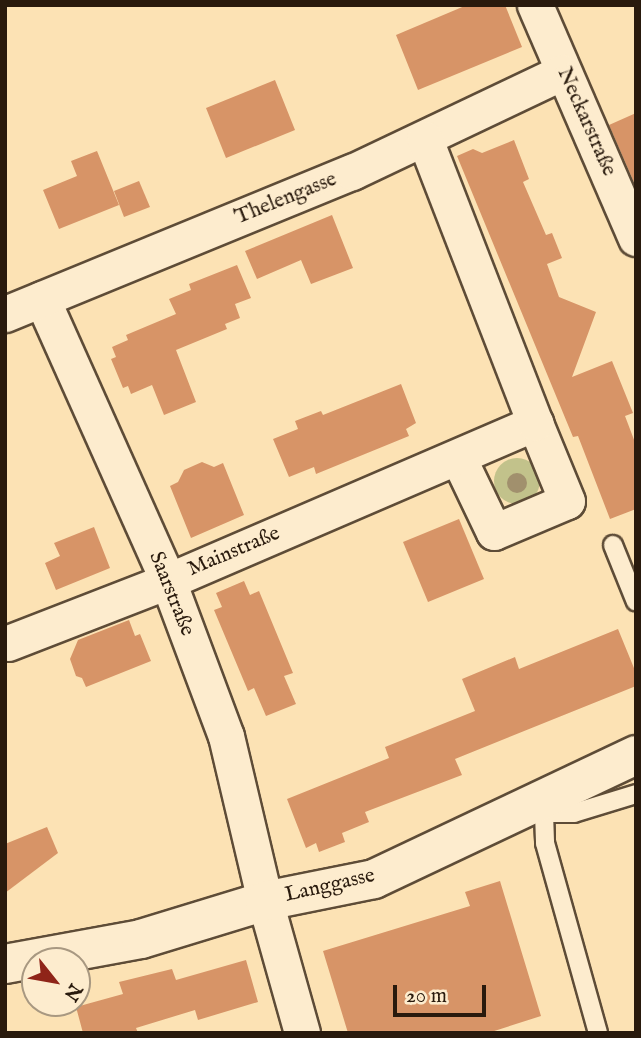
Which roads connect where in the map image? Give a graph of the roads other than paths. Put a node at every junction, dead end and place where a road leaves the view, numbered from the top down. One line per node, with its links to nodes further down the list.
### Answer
1 (535, 5): 2 (street, Neckarstraße)
2 (563, 72): 3 (street, Thelengasse); 4 (street, Neckarstraße)
3 (425, 139): 5 (street, Thelengasse); 7 (street)
4 (636, 238)
5 (42, 299): 6 (street, Thelengasse); 10 (street, Saarstraße)
6 (5, 314)
7 (535, 423): 8 (street, Mainstraße); 8 (street)
8 (458, 457): 10 (street, Mainstraße)
9 (613, 545): 11 (lane)
10 (168, 580): 12 (street, Mainstraße); 16 (street, Saarstraße)
11 (636, 602)
12 (8, 643)
13 (636, 755): 15 (street, Langgasse)
14 (636, 794): 15 (lane)
15 (528, 813): 16 (street, Langgasse); 19 (lane)
16 (265, 901): 17 (street, Langgasse); 18 (street, Saarstraße)
17 (5, 964)
18 (302, 1033)
19 (598, 1033)

